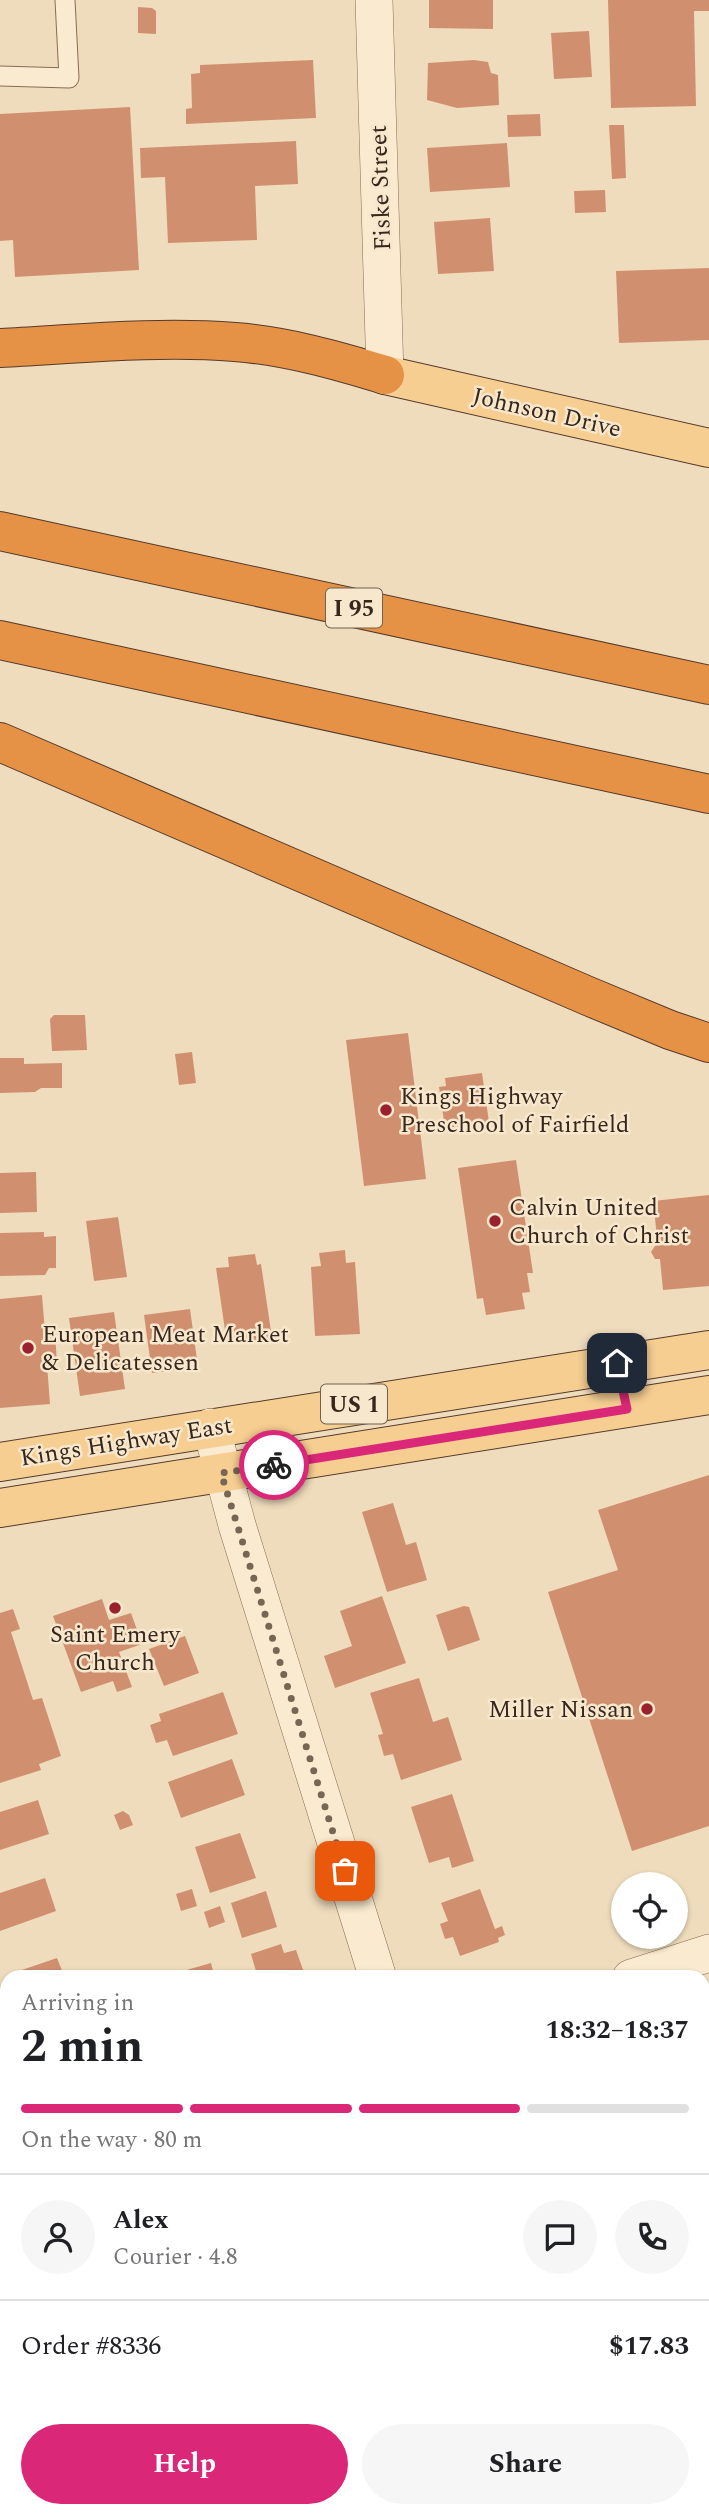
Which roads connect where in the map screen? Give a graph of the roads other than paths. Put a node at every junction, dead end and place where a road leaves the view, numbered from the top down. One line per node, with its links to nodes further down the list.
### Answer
1 (65, 0): 3 (lane)
2 (374, 0): 5 (street, Fiske Street)
3 (0, 76)
4 (0, 348): 5 (highway)
5 (385, 375): 6 (main road, Johnson Drive)
6 (709, 448)
7 (0, 531): 9 (highway, I 95)
8 (0, 640): 11 (highway)
9 (709, 685)
10 (0, 742): 12 (highway)
11 (709, 794)
12 (709, 1043)
13 (709, 1350): 14 (main road, Kings Highway East / US 1)
14 (617, 1363): 16 (main road); 17 (main road, Kings Highway East / US 1)
15 (709, 1395): 16 (main road, Kings Highway East / US 1)
16 (627, 1409): 19 (main road, Kings Highway East / US 1)
17 (211, 1427): 18 (main road, Kings Highway East / US 1); 19 (street)
18 (0, 1462)
19 (221, 1473): 20 (main road, Kings Highway East / US 1); 22 (street)
20 (0, 1508)
21 (709, 1953): 23 (street)
22 (376, 1970)
23 (656, 1970)

